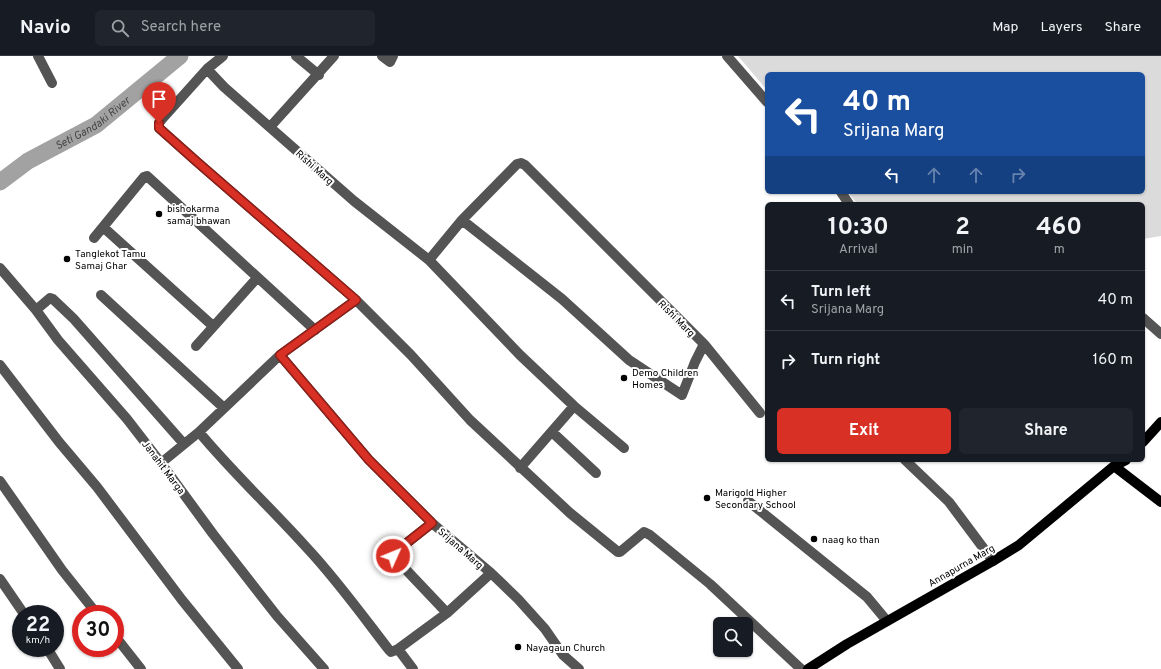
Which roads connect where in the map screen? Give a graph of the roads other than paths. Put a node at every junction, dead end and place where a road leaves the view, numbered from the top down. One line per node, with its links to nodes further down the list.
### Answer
1 (38, 56): 8 (street)
2 (223, 56): 6 (street)
3 (296, 56): 7 (street)
4 (334, 56): 7 (street)
5 (727, 56): 9 (street)
6 (207, 69): 10 (street, Rishi Marg); 18 (street)
7 (319, 74): 10 (street)
8 (52, 83)
9 (765, 100)
10 (270, 127): 14 (street, Rishi Marg)
11 (462, 220): 14 (street, Rishi Marg); 24 (street, Rishi Marg); 24 (street, Rishi Marg)
12 (103, 227): 13 (street); 16 (street); 21 (street)
13 (94, 238)
14 (429, 260): 28 (street, Rishi Marg)
15 (0, 268): 19 (street, Janahit Marga)
16 (257, 278): 21 (street); 22 (street)
17 (102, 295): 29 (street)
18 (356, 300): 22 (street); 40 (street)
19 (36, 310): 35 (street); 38 (street, Janahit Marga)
20 (1145, 320): 23 (street)
21 (213, 326): 25 (street)
22 (315, 330): 26 (street)
23 (1161, 334)
24 (704, 344): 30 (street)
25 (196, 346)
26 (280, 355): 29 (street); 45 (street, Srijana Marg)
27 (0, 365): 58 (street)
28 (574, 406): 33 (street); 36 (street, Rishi Marg)
29 (224, 408): 32 (street)
30 (760, 413)
31 (1161, 422): 34 (main road)
32 (199, 432): 35 (street); 54 (street)
33 (552, 432): 40 (street); 41 (street)
34 (1145, 440)
35 (184, 444): 38 (street)
36 (624, 448)
37 (906, 462): 46 (street)
38 (161, 463): 59 (street, Janahit Marga)
39 (1112, 463): 44 (main road); 46 (main road, Annapurna Marg)
40 (520, 468): 62 (street)
41 (596, 472)
42 (0, 481): 50 (street)
43 (748, 501): 52 (street)
44 (1161, 502)
45 (432, 523): 47 (street, Srijana Marg); 51 (street)
46 (993, 562): 52 (main road, Annapurna Marg)
47 (491, 573): 51 (street); 61 (street, Srijana Marg)
48 (0, 579): 49 (street)
49 (18, 605)
50 (90, 605)
51 (447, 614): 54 (street)
52 (887, 621): 63 (main road, Annapurna Marg)
53 (124, 647): 57 (street)
54 (398, 649): 60 (street)
55 (53, 657): 56 (street)
56 (60, 669)
57 (141, 669)
58 (238, 669)
59 (324, 669)
60 (413, 669)
61 (579, 669)
62 (801, 669)
63 (808, 669)

